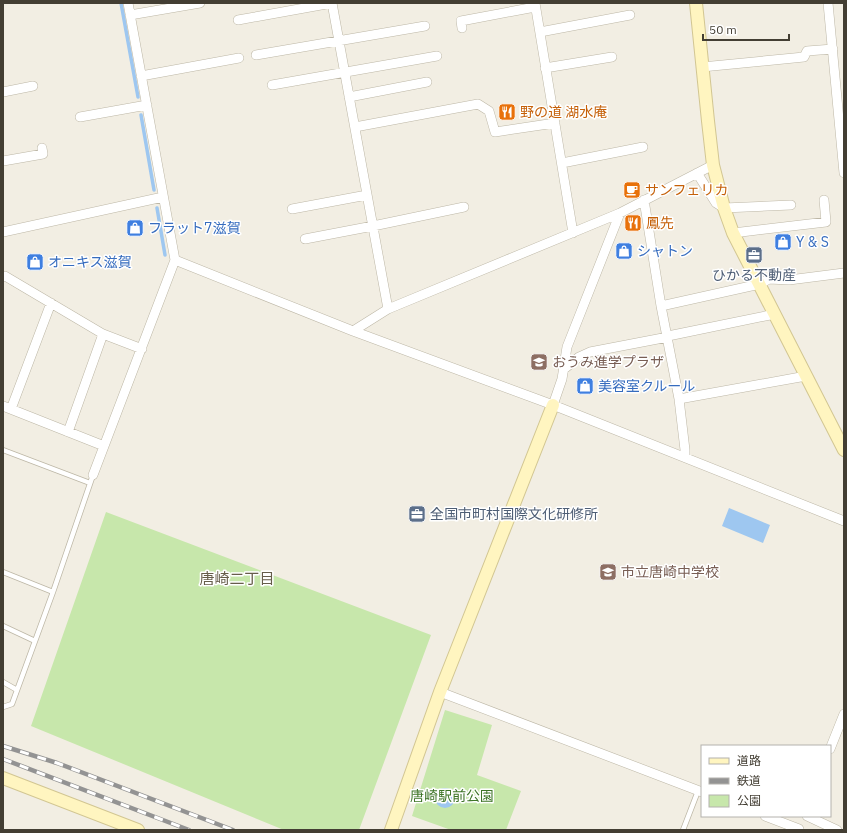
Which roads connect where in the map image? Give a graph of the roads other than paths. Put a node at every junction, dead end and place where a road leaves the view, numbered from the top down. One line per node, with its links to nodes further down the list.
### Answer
1 (128, 3): 6 (street)
2 (200, 3): 6 (street)
3 (696, 3): 18 (street)
4 (828, 3): 13 (street)
5 (535, 5): 10 (street); 11 (street)
6 (130, 15): 21 (street)
7 (630, 15): 11 (street)
8 (238, 20): 12 (street)
9 (425, 26): 12 (street)
10 (462, 28)
11 (540, 32): 19 (street)
12 (339, 40): 14 (street); 20 (street)
13 (833, 48): 18 (street); 37 (street)
14 (256, 55)
15 (437, 56): 20 (street)
16 (612, 57): 19 (street)
17 (239, 58): 21 (street)
18 (702, 67): 35 (street)
19 (545, 68): 29 (street)
20 (345, 73): 23 (street); 26 (street)
21 (141, 76): 27 (street)
22 (427, 82): 26 (street)
23 (272, 85)
24 (33, 86): 25 (street)
25 (3, 92)
26 (349, 97): 30 (street)
27 (147, 105): 28 (street); 39 (street)
28 (80, 117)
29 (555, 123): 30 (street); 34 (street)
30 (355, 127): 38 (street)
31 (643, 147): 34 (street)
32 (42, 148): 33 (street)
33 (3, 161)
34 (562, 163): 49 (street)
35 (713, 165): 36 (street); 44 (street)
36 (697, 173): 40 (street); 44 (street)
37 (844, 173)
38 (367, 195): 45 (street); 47 (street)
39 (163, 197): 48 (street); 52 (street)
40 (644, 200): 46 (street); 57 (street)
41 (824, 200): 50 (street)
42 (791, 205): 44 (street)
43 (464, 207): 47 (street)
44 (724, 208): 50 (street)
45 (292, 209)
46 (620, 213): 49 (street); 64 (street)
47 (373, 226): 51 (street); 58 (street)
48 (3, 232)
49 (573, 233): 58 (street)
50 (733, 233): 55 (street)
51 (305, 239)
52 (175, 260): 60 (street); 63 (street)
53 (844, 273): 55 (street)
54 (3, 277): 56 (street)
55 (760, 284): 57 (street); 59 (street)
56 (51, 303): 61 (street); 68 (street)
57 (661, 306): 62 (street)
58 (388, 309): 60 (street)
59 (775, 314): 62 (street); 65 (street)
60 (353, 331): 67 (street)
61 (103, 334): 63 (street); 69 (street)
62 (668, 336): 64 (street); 66 (street)
63 (142, 349): 70 (street)
64 (564, 368): 67 (street)
65 (806, 376): 66 (street); 72 (street)
66 (679, 399): 73 (street)
67 (553, 405): 73 (street); 82 (street)
68 (7, 408): 69 (street)
69 (68, 432): 70 (street)
70 (104, 446): 74 (street)
71 (3, 450): 74 (lane)
72 (844, 450)
73 (685, 457): 75 (street)
74 (92, 479): 77 (lane)
75 (844, 521)
76 (3, 572): 77 (lane)
77 (53, 592): 79 (lane)
78 (3, 626): 79 (lane)
79 (35, 641): 81 (lane)
80 (3, 682): 81 (lane)
81 (17, 690): 83 (lane)
82 (440, 692): 87 (street); 91 (street)
83 (3, 707)
84 (844, 714): 85 (street)
85 (831, 746)
86 (3, 778): 93 (street)
87 (700, 791): 94 (lane)
88 (768, 817): 92 (street)
89 (804, 817): 92 (street)
90 (807, 817): 95 (street)
91 (395, 829)
92 (798, 829)
93 (138, 830)
94 (683, 830)
95 (837, 830)

